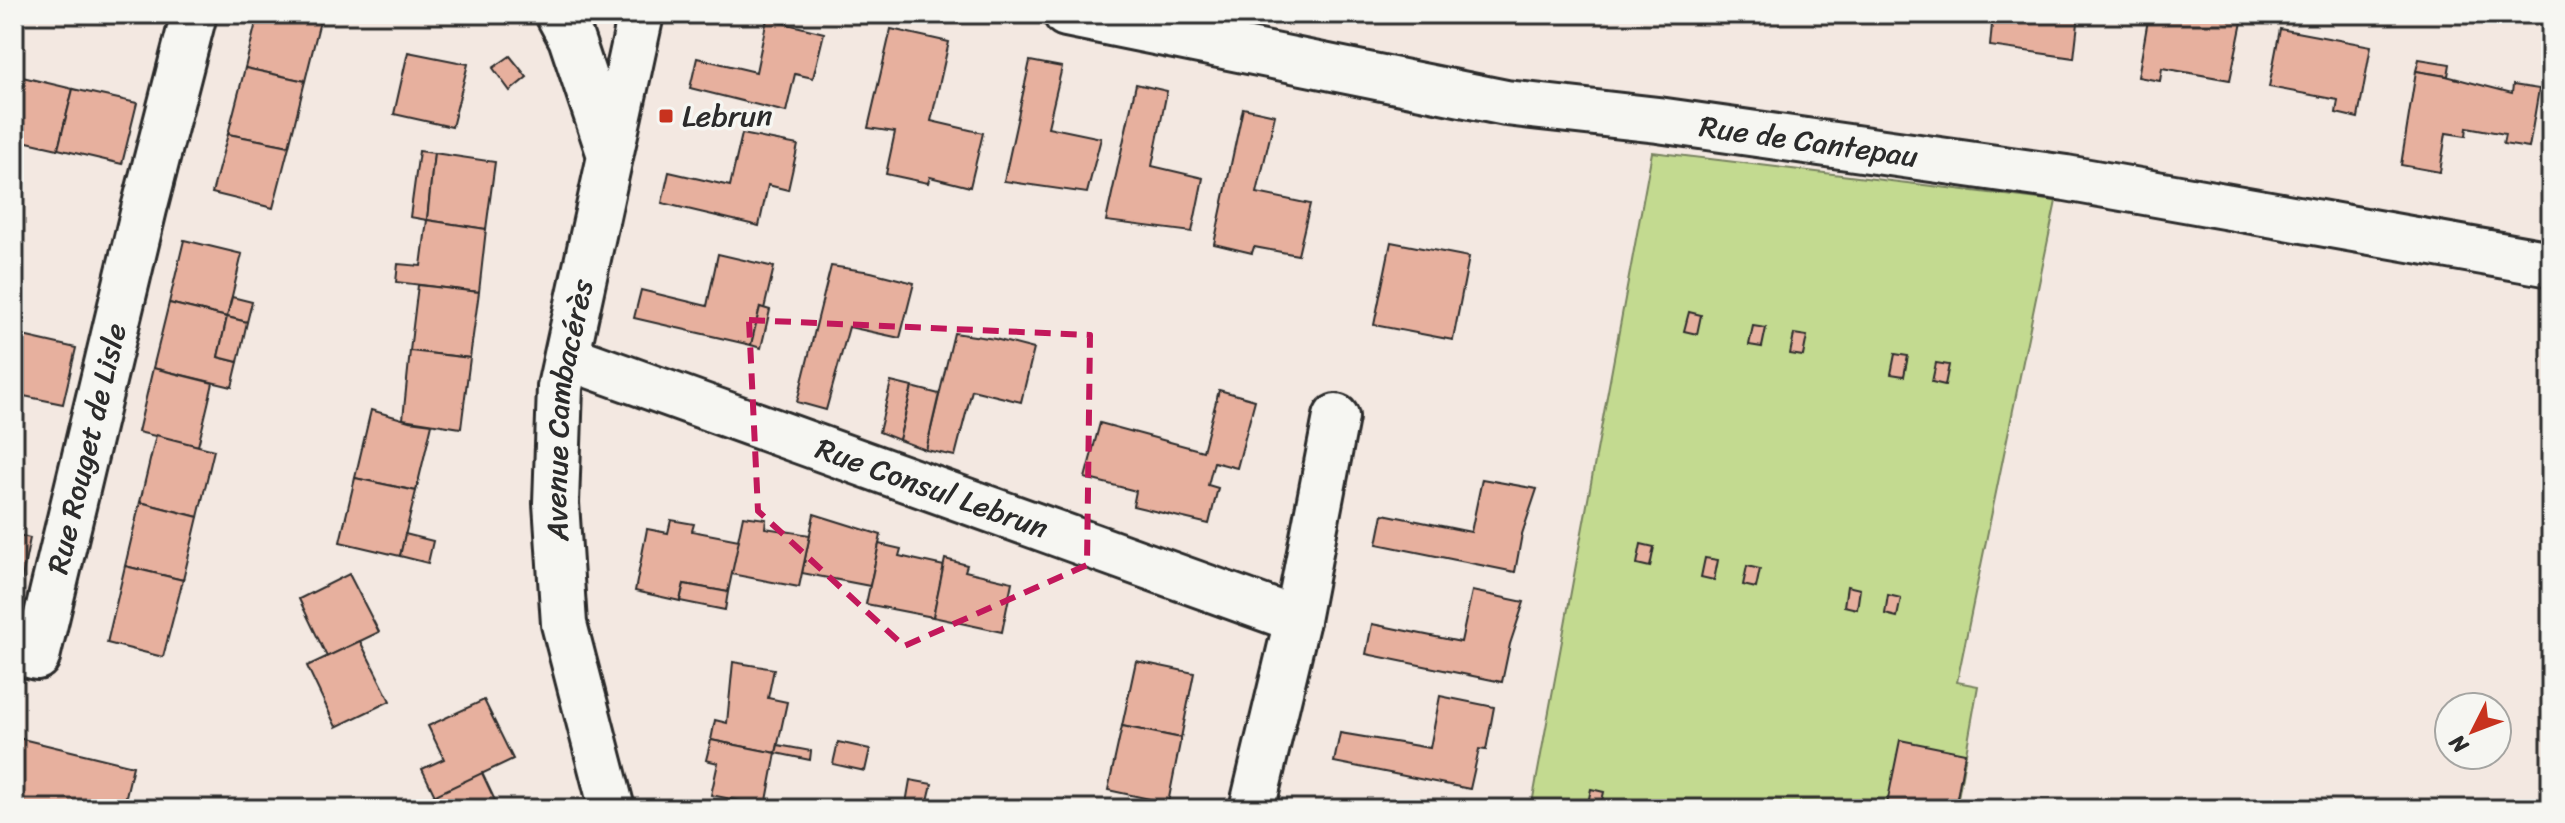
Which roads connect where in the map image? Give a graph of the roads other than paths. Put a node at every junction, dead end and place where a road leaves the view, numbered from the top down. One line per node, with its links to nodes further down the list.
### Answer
1 (194, 14): 10 (street, Rue Rouget de Lisle)
2 (558, 14): 5 (street)
3 (641, 14): 5 (street, Avenue Cambacérès)
4 (1066, 14): 6 (street, Rue de Cantepau)
5 (610, 155): 7 (street, Avenue Cambacérès)
6 (2551, 264)
7 (567, 357): 9 (street, Rue Consul Lebrun); 11 (street, Avenue Cambacérès)
8 (1336, 417): 9 (street)
9 (1297, 620): 12 (street)
10 (14, 651)
11 (612, 809)
12 (1252, 809)

